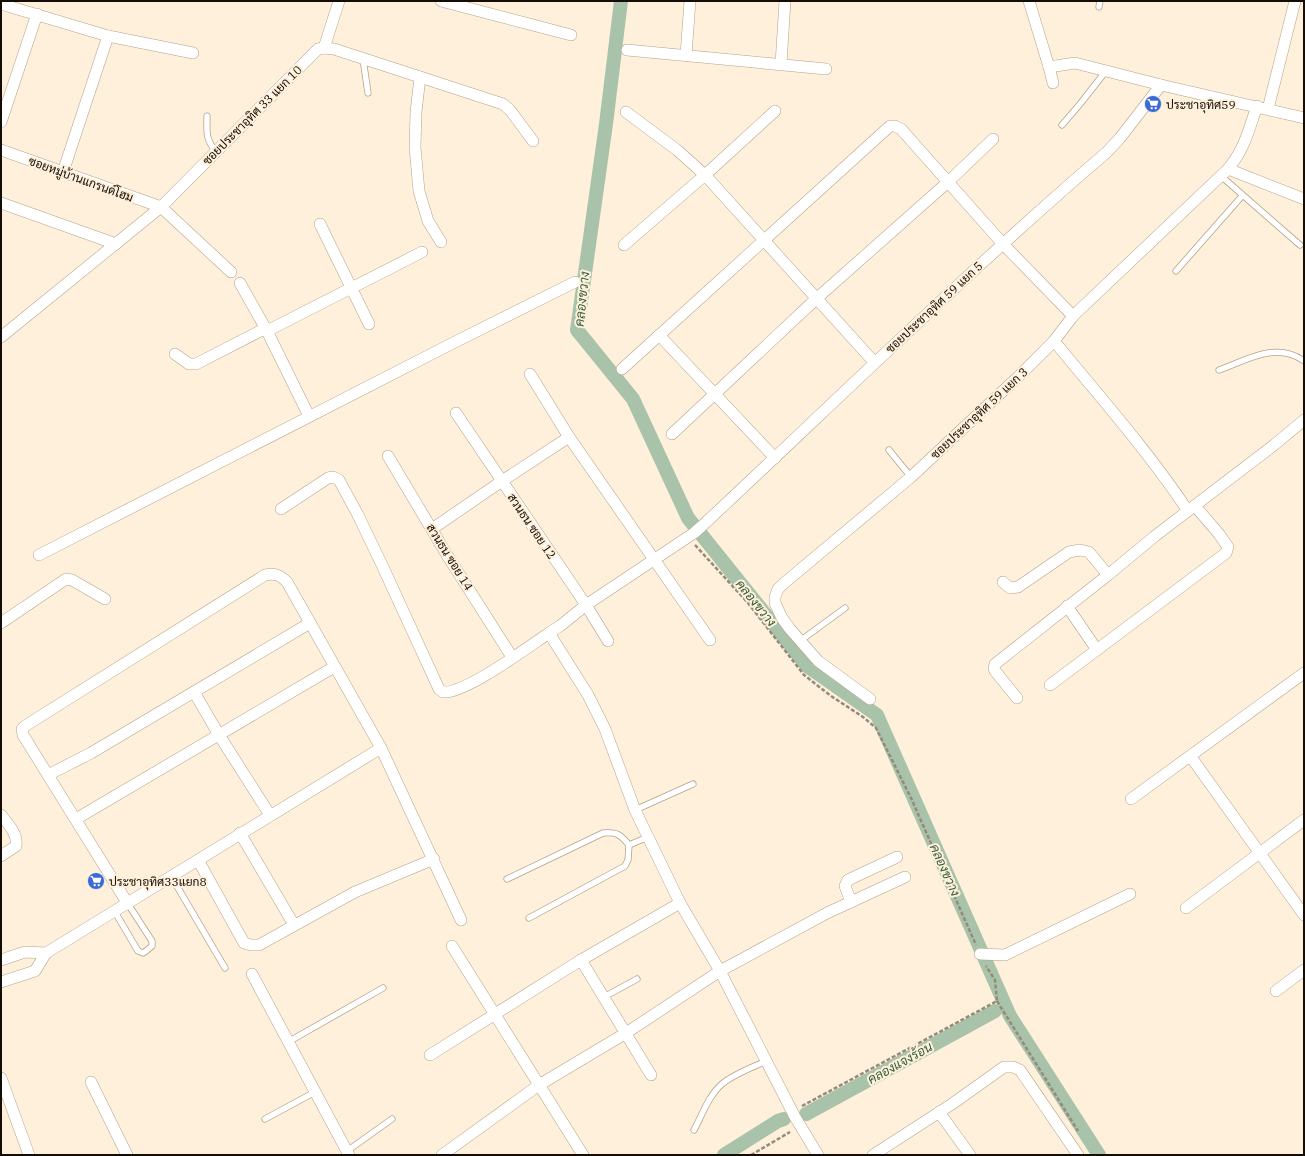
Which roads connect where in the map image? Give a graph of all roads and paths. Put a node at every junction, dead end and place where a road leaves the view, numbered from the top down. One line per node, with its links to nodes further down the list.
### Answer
1 (339, 1): 11 (street)
2 (441, 1): 9 (street)
3 (690, 1): 14 (street)
4 (785, 1): 16 (street)
5 (1029, 1): 17 (street)
6 (1295, 1): 24 (street, ซอยประชาอุทิศ 59 แยก 3)
7 (1, 4): 8 (street)
8 (37, 14): 10 (street); 29 (street)
9 (571, 35)
10 (108, 36): 13 (street); 35 (street)
11 (324, 48): 15 (street); 34 (street, ซอยประชาอุทิศ 33 แยก 10)
12 (627, 50): 14 (street)
13 (192, 53)
14 (686, 55): 16 (street)
15 (363, 59): 20 (street); 23 (lane)
16 (781, 64): 18 (street)
17 (1049, 67): 19 (street); 21 (street)
18 (826, 69)
19 (1106, 71): 22 (street); 30 (lane)
20 (420, 77): 32 (street); 45 (street)
21 (1053, 83)
22 (1161, 85): 24 (street); 48 (street, ซอยประชาอุทิศ 59 แยก 5)
23 (368, 93)
24 (1262, 108): 28 (street); 36 (street, ซอยประชาอุทิศ 59 แยก 3)
25 (775, 111): 37 (street)
26 (626, 112): 37 (street)
27 (207, 116): 34 (lane)
28 (1304, 118)
29 (1, 122)
30 (1062, 125)
31 (993, 139): 38 (street)
32 (533, 141)
33 (1, 150): 35 (street, ซอยหมู่บ้านแกรนด์โฮม)
34 (216, 152): 42 (street, ซอยประชาอุทิศ 33 แยก 10)
35 (63, 172): 42 (street, ซอยหมู่บ้านแกรนด์โฮม)
36 (1224, 173): 39 (lane); 40 (street); 57 (street, ซอยประชาอุทิศ 59 แยก 3)
37 (705, 175): 44 (street); 47 (street)
38 (948, 182): 44 (street); 48 (street); 56 (street)
39 (1242, 196): 49 (lane); 51 (lane)
40 (1304, 199)
41 (1, 203): 46 (street)
42 (161, 207): 46 (street, ซอยประชาอุทิศ 33 แยก 10); 52 (street)
43 (320, 224): 55 (street)
44 (764, 240): 56 (street); 60 (street)
45 (441, 242)
46 (116, 244): 61 (street, ซอยประชาอุทิศ 33 แยก 10)
47 (624, 244)
48 (1003, 244): 57 (street); 65 (street, ซอยประชาอุทิศ 59 แยก 5)
49 (1300, 244)
50 (422, 252): 55 (street)
51 (1176, 271)
52 (231, 272)
53 (575, 282): 71 (street)
54 (240, 283): 59 (street)
55 (350, 289): 58 (street); 59 (street)
56 (816, 299): 65 (street); 69 (street)
57 (1073, 316): 62 (street, ซอยประชาอุทิศ 59 แยก 3)
58 (369, 324)
59 (267, 330): 63 (street); 71 (street)
60 (659, 335): 66 (street); 69 (street)
61 (1, 337)
62 (1054, 341): 78 (street, ซอยประชาอุทิศ 59 แยก 3); 81 (street)
63 (175, 354)
64 (1304, 361): 67 (lane)
65 (874, 362): 77 (street, ซอยประชาอุทิศ 59 แยก 5)
66 (622, 369)
67 (1219, 370)
68 (530, 374): 74 (street)
69 (715, 394): 73 (street); 77 (street)
70 (456, 413): 79 (street, สวนธน ซอย 12)
71 (309, 416): 84 (street)
72 (1304, 420): 81 (street)
73 (672, 434)
74 (569, 437): 79 (street); 85 (street)
75 (889, 450): 78 (lane)
76 (388, 456): 82 (street, สวนธน ซอย 14)
77 (775, 458): 83 (street, ซอยประชาอุทิศ 59 แยก 5)
78 (911, 477): 97 (street, ซอยประชาอุทิศ 59 แยก 3)
79 (502, 481): 82 (street); 89 (street, สวนธน ซอย 12)
80 (280, 509): 99 (street, ซอยประชาอุทิศ 59 แยก 5)
81 (1191, 509): 86 (street); 98 (street)
82 (432, 529): 99 (street, สวนธน ซอย 14)
83 (695, 532): 85 (street, ซอยประชาอุทิศ 59 แยก 5); 140 (path)
84 (40, 555)
85 (654, 560): 89 (street, ซอยประชาอุทิศ 59 แยก 5); 95 (street)
86 (1108, 575): 87 (street); 90 (street)
87 (1003, 582)
88 (105, 599): 92 (street)
89 (586, 605): 94 (street, ซอยประชาอุทิศ 59 แยก 5); 96 (street, สวนธน ซอย 12)
90 (1067, 606): 98 (street); 104 (street)
91 (845, 608): 97 (lane)
92 (1, 623)
93 (310, 623): 100 (street); 103 (street); 109 (street)
94 (548, 633): 99 (street, ซอยประชาอุทิศ 59 แยก 5); 112 (street)
95 (710, 640)
96 (608, 641)
97 (800, 641): 105 (street, ซอยประชาอุทิศ 59 แยก 3)
98 (1097, 650): 102 (street)
99 (512, 657)
100 (334, 667): 106 (street); 107 (street)
101 (1304, 673): 108 (street)
102 (1050, 685)
103 (194, 692): 106 (street); 109 (street)
104 (1017, 698)
105 (870, 699)
106 (219, 735): 114 (street); 115 (street)
107 (381, 748): 114 (street); 123 (street)
108 (1191, 757): 111 (street); 120 (street)
109 (48, 775): 115 (street)
110 (693, 784): 112 (lane)
111 (1131, 799)
112 (635, 810): 118 (street)
113 (1, 815): 121 (street)
114 (270, 815): 117 (street)
115 (76, 819): 131 (street)
116 (1304, 820): 120 (street)
117 (240, 833): 124 (street); 137 (street)
118 (648, 837): 119 (lane); 130 (street)
119 (629, 845): 127 (lane); 135 (lane)
120 (1260, 854): 132 (street); 134 (street)
121 (1, 856)
122 (897, 857): 129 (street)
123 (434, 859): 136 (street); 137 (street)
124 (198, 860): 125 (street); 137 (street)
125 (172, 876): 131 (street); 143 (lane)
126 (904, 877): 129 (street)
127 (507, 879)
128 (1130, 894): 140 (street)
129 (851, 902): 145 (street)
130 (680, 903): 142 (street); 145 (street)
131 (128, 904): 133 (street); 133 (lane)
132 (1186, 908)
133 (115, 912): 139 (street)
134 (1304, 915)
135 (529, 918)
136 (461, 920)
137 (294, 925)
138 (452, 946): 153 (street)
139 (46, 953): 141 (street); 148 (street)
140 (983, 955): 152 (path)
141 (1, 960)
142 (581, 960): 151 (street); 153 (street)
143 (225, 968)
144 (1304, 970): 150 (street)
145 (720, 971): 154 (street); 157 (street)
146 (252, 974): 155 (street)
147 (637, 979): 151 (lane)
148 (1, 982)
149 (383, 988): 155 (lane)
150 (1276, 991)
151 (604, 997): 154 (street)
152 (996, 1001): 163 (path); 169 (path)
153 (495, 1015): 156 (street); 161 (street)
154 (626, 1033): 158 (street); 161 (street)
155 (288, 1042): 162 (street)
156 (430, 1055)
157 (766, 1061): 163 (street); 168 (lane)
158 (651, 1075)
159 (1, 1078): 171 (street)
160 (91, 1082): 172 (street)
161 (539, 1085): 173 (street); 174 (street)
162 (315, 1092): 165 (lane); 170 (street)
163 (792, 1112): 167 (street)
164 (939, 1112): 177 (street); 178 (street); 179 (street)
165 (265, 1119)
166 (392, 1119): 170 (lane)
167 (800, 1126): 175 (path); 176 (street)
168 (694, 1130)
169 (1080, 1135)
170 (348, 1153)
171 (29, 1155)
172 (128, 1155)
173 (442, 1155)
174 (583, 1155)
175 (751, 1155)
176 (818, 1155)
177 (873, 1155)
178 (970, 1155)
179 (1078, 1155)

